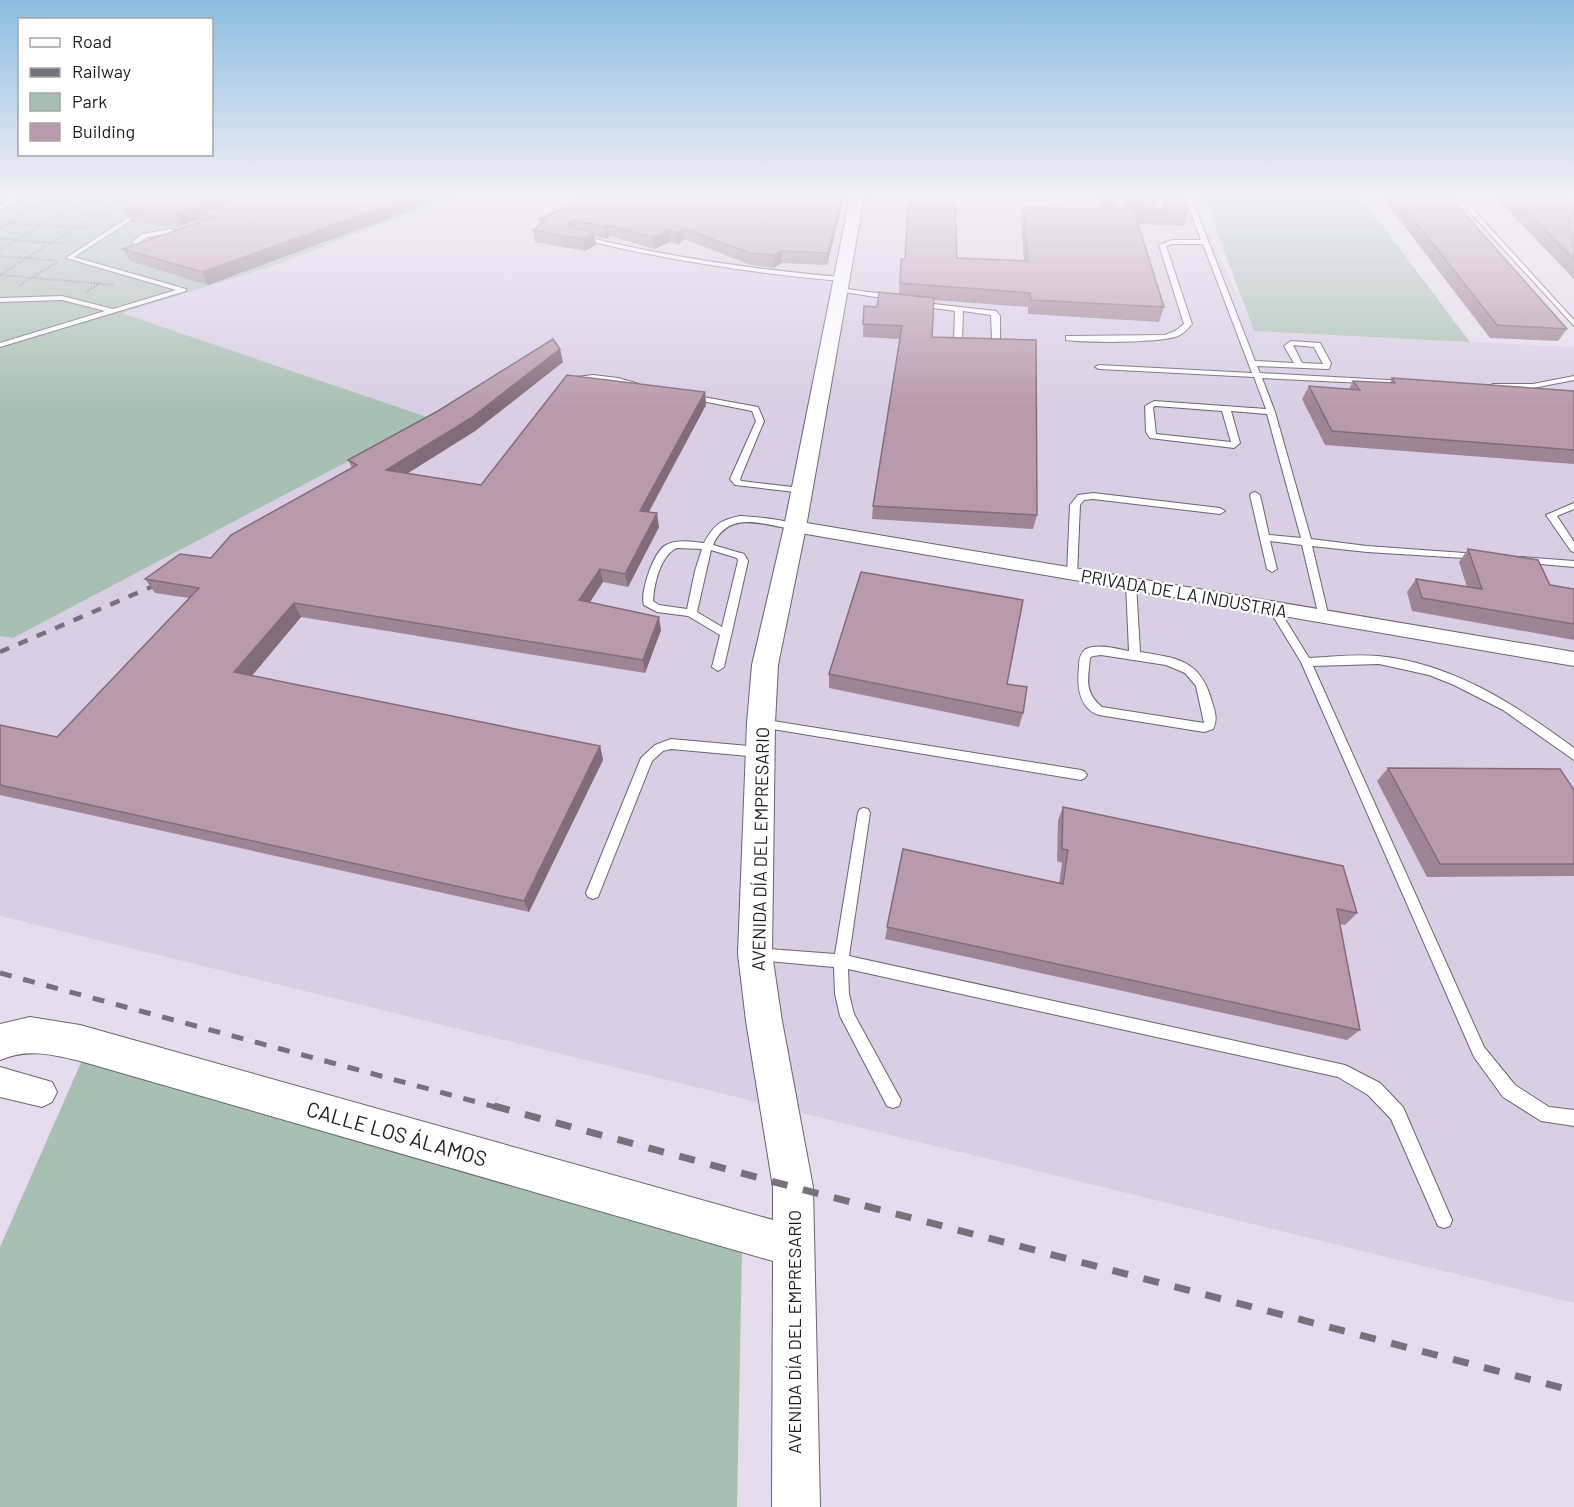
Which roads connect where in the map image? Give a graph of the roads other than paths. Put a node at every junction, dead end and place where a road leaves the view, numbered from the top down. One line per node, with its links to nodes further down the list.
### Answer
1 (103, 267): 10 (lane)
2 (736, 267): 7 (lane)
3 (843, 267): 7 (street, AVENIDA DÍA DEL EMPRESARIO)
4 (1170, 267): 12 (lane)
5 (1216, 267): 16 (lane)
6 (1525, 267): 11 (lane)
7 (840, 285): 9 (lane); 28 (street, AVENIDA DÍA DEL EMPRESARIO)
8 (0, 300): 10 (lane)
9 (959, 308): 13 (lane); 14 (lane)
10 (113, 311): 15 (lane)
11 (1574, 324)
12 (1069, 338)
13 (958, 339)
14 (996, 340)
15 (0, 345)
16 (1253, 363): 17 (lane); 19 (lane)
17 (1299, 365): 17 (lane)
18 (1099, 367): 19 (lane)
19 (1258, 376): 21 (lane); 27 (lane)
20 (1574, 378): 23 (lane)
21 (1415, 383)
22 (639, 385): 24 (lane)
23 (1483, 386)
24 (557, 392)
25 (685, 395): 28 (lane)
26 (1226, 408): 26 (lane); 27 (lane)
27 (1270, 412): 34 (lane)
28 (801, 492): 32 (street, AVENIDA DÍA DEL EMPRESARIO)
29 (1255, 495): 33 (lane)
30 (1574, 506): 36 (lane)
31 (1220, 511): 41 (lane)
32 (795, 527): 35 (lane); 41 (street, PRIVADA DE LA INDUSTRIA); 51 (street, AVENIDA DÍA DEL EMPRESARIO)
33 (1264, 537): 34 (lane); 40 (lane)
34 (1306, 540): 37 (lane); 45 (lane)
35 (707, 547): 44 (lane); 44 (lane); 46 (lane)
36 (1574, 549)
37 (1493, 558)
38 (1516, 560): 39 (lane)
39 (1574, 564)
40 (1272, 569)
41 (1072, 574): 42 (street, PRIVADA DE LA INDUSTRIA)
42 (1131, 584): 43 (street, PRIVADA DE LA INDUSTRIA); 47 (lane)
43 (1273, 608): 45 (street, PRIVADA DE LA INDUSTRIA); 49 (lane)
44 (691, 613): 46 (lane)
45 (1324, 618): 48 (street, PRIVADA DE LA INDUSTRIA)
46 (726, 634): 50 (lane)
47 (1135, 657): 47 (lane)
48 (1574, 659)
49 (1306, 662): 52 (lane); 62 (lane)
50 (718, 667)
51 (761, 737): 53 (lane); 55 (lane); 56 (street, AVENIDA DÍA DEL EMPRESARIO)
52 (1574, 755)
53 (1082, 776)
54 (864, 813): 57 (lane)
55 (593, 892)
56 (755, 954): 57 (lane); 64 (street, AVENIDA DÍA DEL EMPRESARIO)
57 (841, 962): 61 (lane); 63 (lane)
58 (0, 1042): 64 (street, CALLE LOS ÁLAMOS)
59 (0, 1082): 60 (street)
60 (42, 1092)
61 (893, 1100)
62 (1574, 1118)
63 (1444, 1220)
64 (793, 1246): 65 (street, AVENIDA DÍA DEL EMPRESARIO)
65 (796, 1507)

